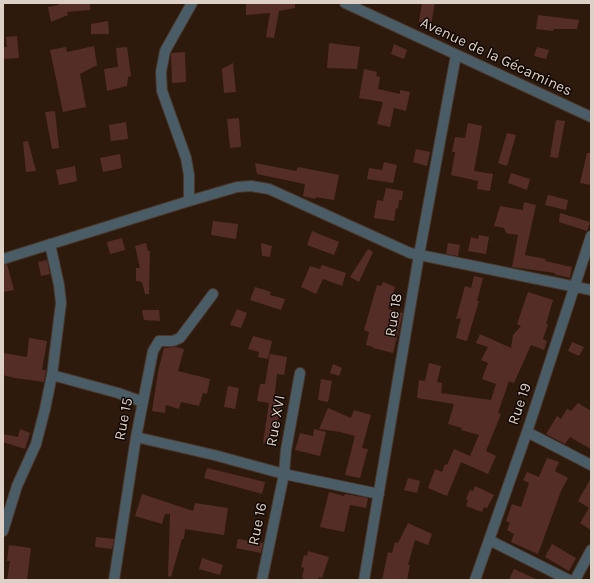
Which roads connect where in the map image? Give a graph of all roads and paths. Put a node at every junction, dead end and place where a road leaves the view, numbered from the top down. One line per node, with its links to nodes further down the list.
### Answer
1 (192, 3): 5 (street)
2 (345, 3): 3 (street, Avenue de la Gécamines)
3 (456, 55): 4 (street, Avenue de la Gécamines); 8 (street, Rue 18)
4 (591, 118)
5 (189, 201): 7 (street); 8 (street)
6 (591, 236): 10 (street, Rue 19)
7 (50, 244): 9 (street); 14 (street)
8 (419, 255): 10 (street); 20 (street, Rue 18)
9 (3, 259)
10 (576, 287): 11 (street); 16 (street, Rue 19)
11 (591, 290)
12 (213, 294): 15 (street, Rue 15)
13 (300, 373): 19 (street, Rue XVI)
14 (52, 375): 15 (street); 21 (street)
15 (143, 402): 17 (street, Rue 15)
16 (527, 432): 18 (street); 22 (street, Rue 19)
17 (136, 437): 19 (street); 24 (street, Rue 15)
18 (591, 465)
19 (284, 474): 20 (street); 25 (street, Rue 16)
20 (379, 494): 26 (street, Rue 18)
21 (3, 531)
22 (489, 540): 27 (street, Rue 19); 28 (street)
23 (591, 550): 29 (street)
24 (114, 580)
25 (262, 580)
26 (364, 580)
27 (475, 580)
28 (569, 580)
29 (575, 580)

